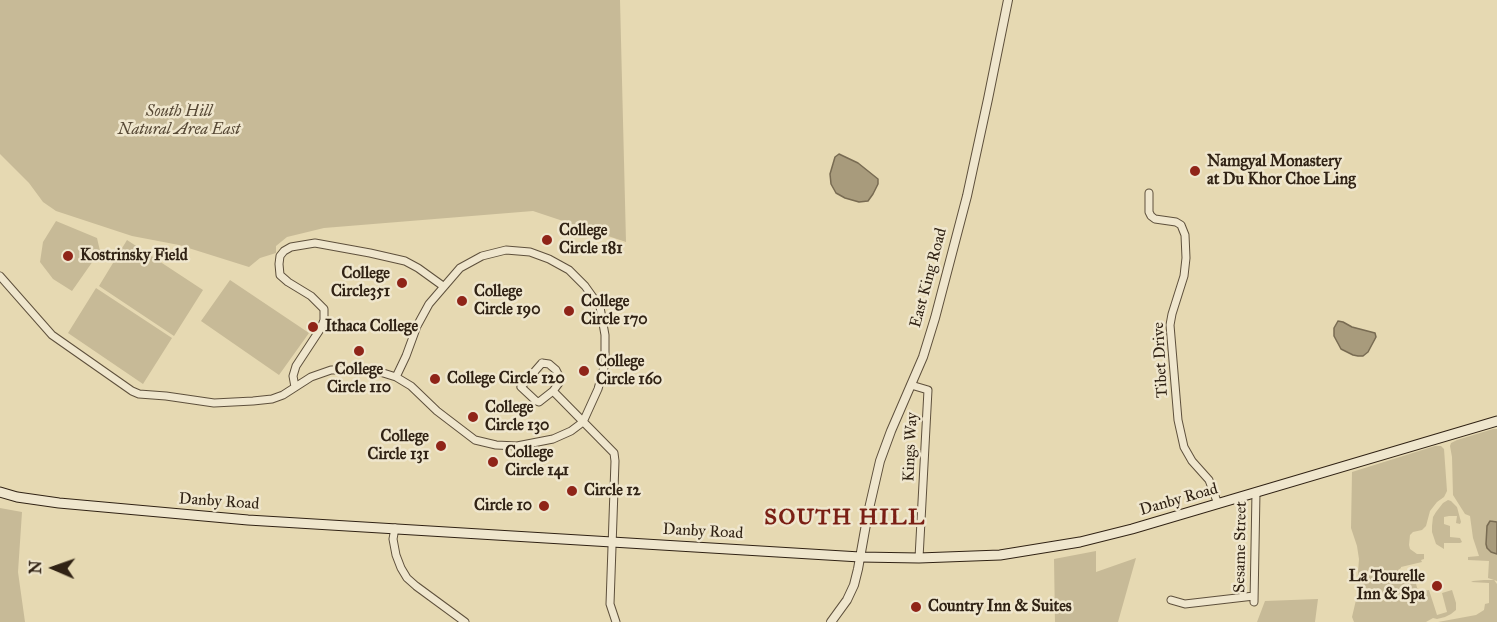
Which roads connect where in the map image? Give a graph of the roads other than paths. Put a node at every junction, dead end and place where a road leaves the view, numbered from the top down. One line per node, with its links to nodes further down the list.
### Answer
1 (1008, 0): 6 (street, East King Road)
2 (1149, 193): 13 (street, Tibet Drive)
3 (0, 276): 7 (street)
4 (443, 286): 5 (street); 7 (street); 10 (street)
5 (396, 377): 7 (street); 10 (street)
6 (911, 385): 16 (street, East King Road); 17 (street, Kings Way)
7 (295, 387)
8 (553, 391): 8 (street); 10 (street)
9 (1497, 421): 12 (main road, Danby Road)
10 (583, 422): 15 (street)
11 (0, 492): 14 (main road, Danby Road)
12 (1256, 492): 13 (main road, Danby Road); 18 (street, Sesame Street)
13 (1218, 504): 17 (main road, Danby Road)
14 (394, 528): 15 (main road, Danby Road); 19 (street)
15 (612, 541): 16 (main road, Danby Road); 20 (street)
16 (860, 557): 17 (main road, Danby Road); 21 (street, East King Road)
17 (919, 558)
18 (1171, 600)
19 (465, 622)
20 (616, 622)
21 (831, 622)

